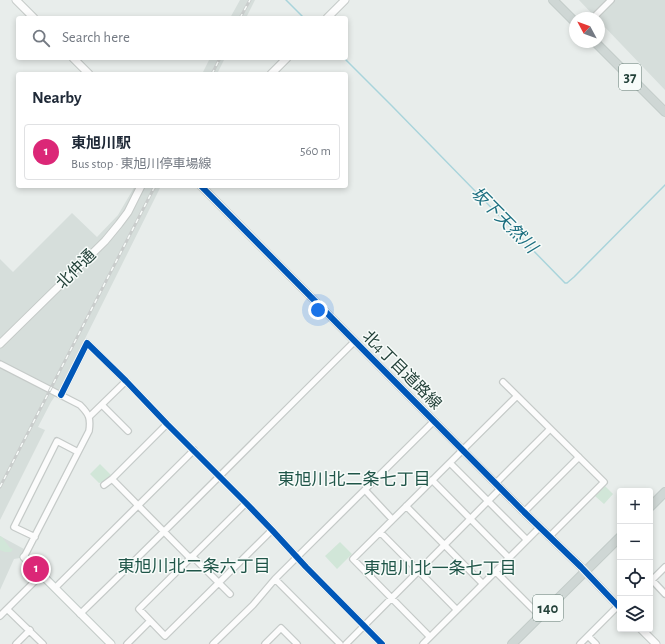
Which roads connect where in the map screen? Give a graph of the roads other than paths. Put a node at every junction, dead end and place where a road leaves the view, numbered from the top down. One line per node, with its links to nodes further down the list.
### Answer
1 (16, 0): 8 (street)
2 (345, 0): 9 (street)
3 (553, 0): 10 (main road)
4 (561, 0): 6 (main road)
5 (611, 0): 7 (street)
6 (573, 12)
7 (599, 12)
8 (32, 16)
9 (329, 16)
10 (569, 16)
11 (605, 44): 17 (main road, 37)
12 (601, 48): 18 (main road, 37)
13 (76, 60): 15 (street)
14 (285, 60): 16 (street)
15 (87, 72)
16 (273, 72)
17 (665, 104)
18 (665, 112)
19 (140, 188): 22 (street, 北仲通)
20 (203, 188): 21 (street, 北4丁目道路線)
21 (355, 341): 30 (street, 北4丁目道路線); 39 (street)
22 (0, 344)
23 (0, 364): 26 (street)
24 (126, 381): 26 (street); 28 (street); 31 (street)
25 (502, 382): 27 (street)
26 (61, 395): 29 (street)
27 (517, 396): 32 (street); 35 (street)
28 (102, 405): 29 (street); 33 (street)
29 (89, 417): 36 (street)
30 (434, 421): 35 (street, 北4丁目道路線); 45 (street)
31 (167, 424): 34 (street); 40 (street)
32 (550, 429): 37 (street); 42 (street)
33 (128, 431)
34 (194, 450): 39 (street); 50 (street)
35 (463, 450): 38 (street); 42 (street, 北4丁目道路線)
36 (78, 452): 59 (street); 59 (street)
37 (578, 457): 52 (street); 60 (street)
38 (450, 463): 41 (street); 48 (street)
39 (219, 476): 47 (street); 57 (street)
40 (112, 479): 43 (street); 50 (street)
41 (432, 480): 51 (street); 54 (street)
42 (496, 483): 44 (street, 北4丁目道路線)
43 (104, 485)
44 (501, 488): 48 (street); 52 (street, 北4丁目道路線)
45 (365, 490): 53 (street); 65 (street)
46 (665, 492): 49 (main road)
47 (246, 502): 56 (street); 64 (street)
48 (488, 502): 54 (street); 61 (street)
49 (653, 504)
50 (138, 505): 57 (street); 76 (street)
51 (406, 506): 53 (street); 63 (street)
52 (524, 512): 55 (street, 北4丁目道路線)
53 (392, 519): 58 (street)
54 (470, 520): 63 (street); 67 (street)
55 (540, 527): 60 (street, 北4丁目道路線); 61 (street)
56 (272, 530): 65 (street); 74 (street)
57 (164, 532): 64 (street); 84 (street)
58 (380, 532): 69 (street); 79 (street)
59 (35, 537): 66 (street)
60 (549, 537): 71 (street, 北4丁目道路線)
61 (527, 540): 67 (street)
62 (617, 540): 71 (main road, 140)
63 (445, 545): 69 (street); 75 (street)
64 (191, 557): 74 (street); 87 (street)
65 (298, 557): 73 (street); 88 (street)
66 (24, 558): 72 (street)
67 (509, 558): 70 (street)
68 (665, 567): 78 (street)
69 (418, 571): 79 (street); 83 (street)
70 (496, 572): 75 (street); 86 (street)
71 (585, 572): 80 (street, 北4丁目道路線); 86 (main road, 140)
72 (42, 575): 76 (street); 81 (street)
73 (275, 579): 97 (street); 100 (street)
74 (219, 583): 77 (street); 87 (street)
75 (483, 584): 83 (street)
76 (55, 588): 84 (street)
77 (230, 594)
78 (665, 594)
79 (392, 598): 88 (street); 92 (street)
80 (617, 605)
81 (7, 609): 85 (street); 89 (street)
82 (617, 609): 91 (street)
83 (457, 610): 92 (street)
84 (80, 614): 95 (street)
85 (0, 616)
86 (540, 616): 104 (main road, 140)
87 (150, 621): 96 (street)
88 (364, 626): 101 (street); 102 (street)
89 (30, 630): 93 (street); 94 (street)
90 (644, 632): 107 (street)
91 (588, 636): 105 (street); 106 (street)
92 (430, 637): 103 (street)
93 (16, 644)
94 (44, 644)
95 (111, 644)
96 (127, 644)
97 (213, 644)
98 (265, 644): 99 (street)
99 (297, 644)
100 (340, 644)
101 (346, 644)
102 (382, 644)
103 (423, 644)
104 (512, 644)
105 (580, 644)
106 (596, 644)
107 (656, 644)

